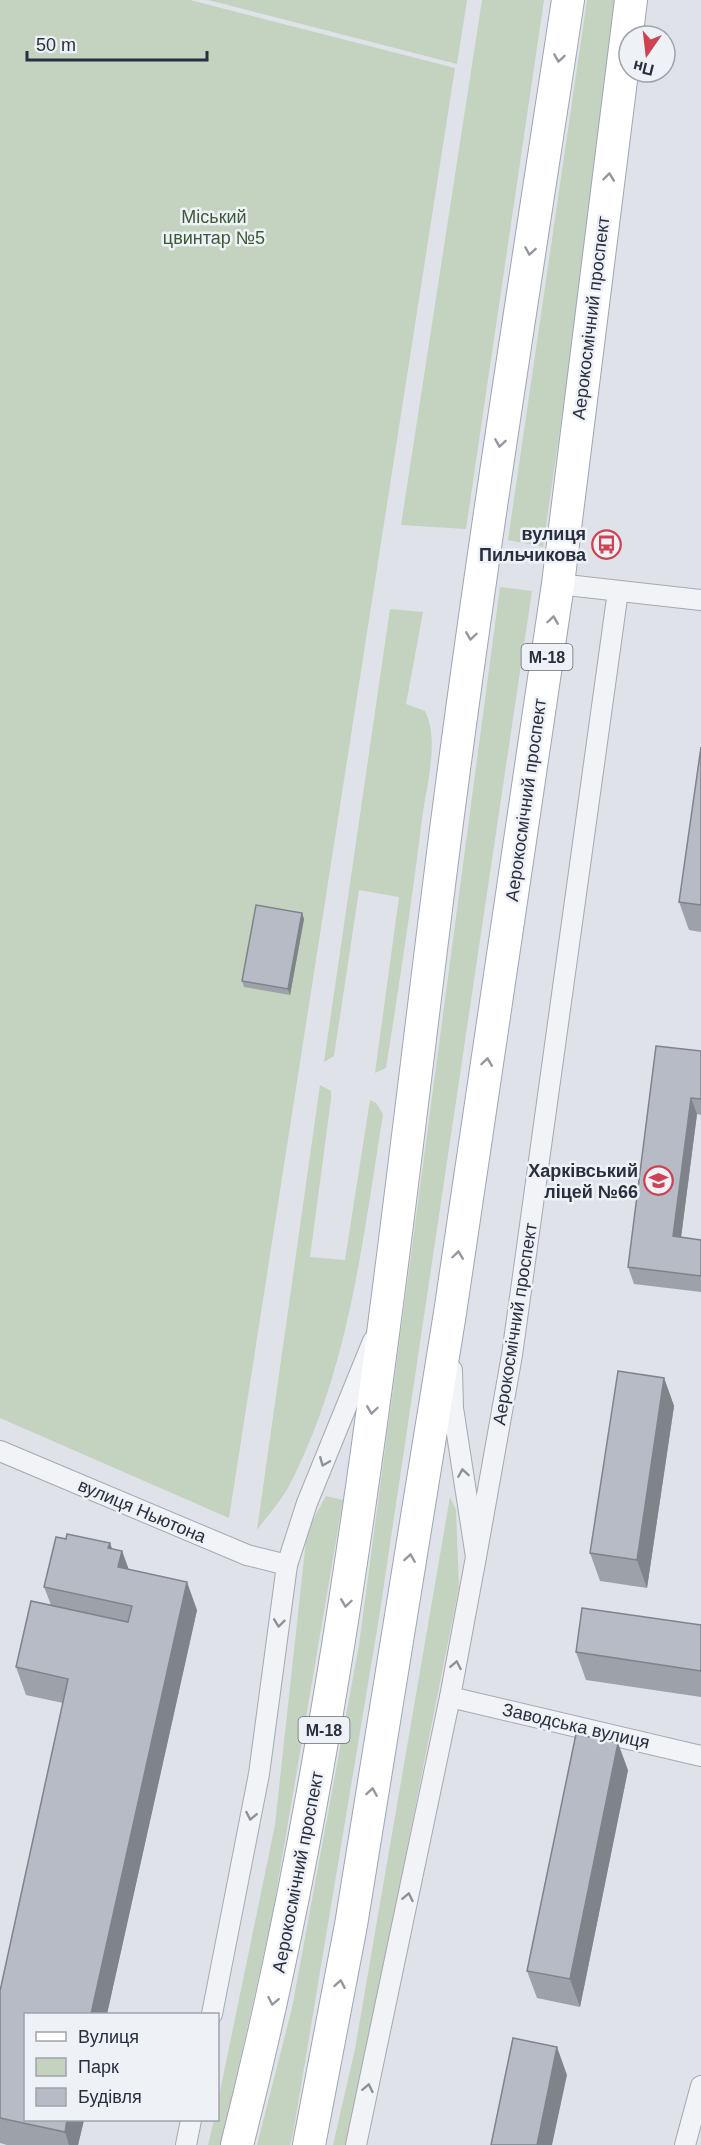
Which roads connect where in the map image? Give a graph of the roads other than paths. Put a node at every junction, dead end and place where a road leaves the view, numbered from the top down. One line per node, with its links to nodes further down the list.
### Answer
1 (568, 0): 6 (main road, Аерокосмічний проспект / М-18, one-way to 6)
2 (631, 0): 3 (main road, Аерокосмічний проспект / М-18, one-way to 2)
3 (558, 584): 4 (street); 7 (main road, Аерокосмічний проспект / М-18, one-way to 3)
4 (618, 591): 5 (street); 9 (street, Аерокосмічний проспект)
5 (701, 600)
6 (385, 1310): 10 (street, Аерокосмічний проспект, one-way to 10); 17 (main road, Аерокосмічний проспект / М-18, one-way to 17)
7 (450, 1313): 9 (street, Аерокосмічний проспект, one-way to 7); 18 (main road, Аерокосмічний проспект / М-18, one-way to 7)
8 (0, 1451): 10 (street, вулиця Ньютона)
9 (476, 1557): 11 (street, Аерокосмічний проспект, one-way to 9)
10 (286, 1565): 13 (street, Аерокосмічний проспект, one-way to 13)
11 (450, 1697): 12 (street, Заводська вулиця); 19 (street, Аерокосмічний проспект, one-way to 11)
12 (701, 1756)
13 (212, 2013)
14 (701, 2088): 20 (street)
15 (191, 2121): 16 (street)
16 (186, 2145)
17 (237, 2145)
18 (309, 2145)
19 (356, 2145)
20 (685, 2145)

